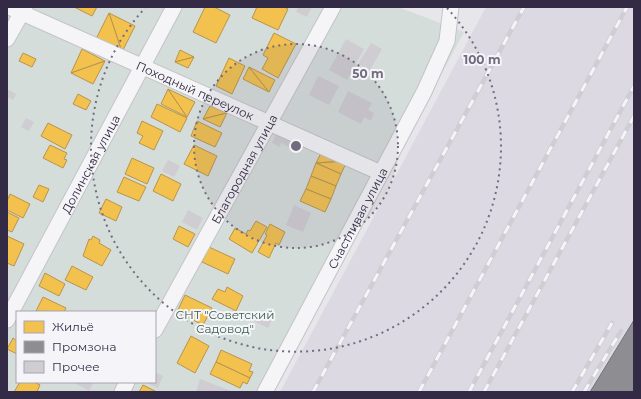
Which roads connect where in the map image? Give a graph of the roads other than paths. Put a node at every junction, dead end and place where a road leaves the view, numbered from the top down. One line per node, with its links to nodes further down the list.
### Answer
1 (174, 7): 6 (street, Долинская улица)
2 (333, 7): 7 (street, Благородная улица)
3 (451, 7): 8 (street, Счастливая улица)
4 (18, 9): 5 (street); 6 (street, Походный переулок)
5 (7, 39)
6 (144, 66): 7 (street, Походный переулок); 9 (street, Долинская улица)
7 (269, 124): 8 (street, Походный переулок); 10 (street, Благородная улица)
8 (381, 173): 13 (street, Счастливая улица)
9 (7, 320)
10 (156, 328)
11 (126, 383): 12 (street)
12 (122, 392)
13 (264, 392)

